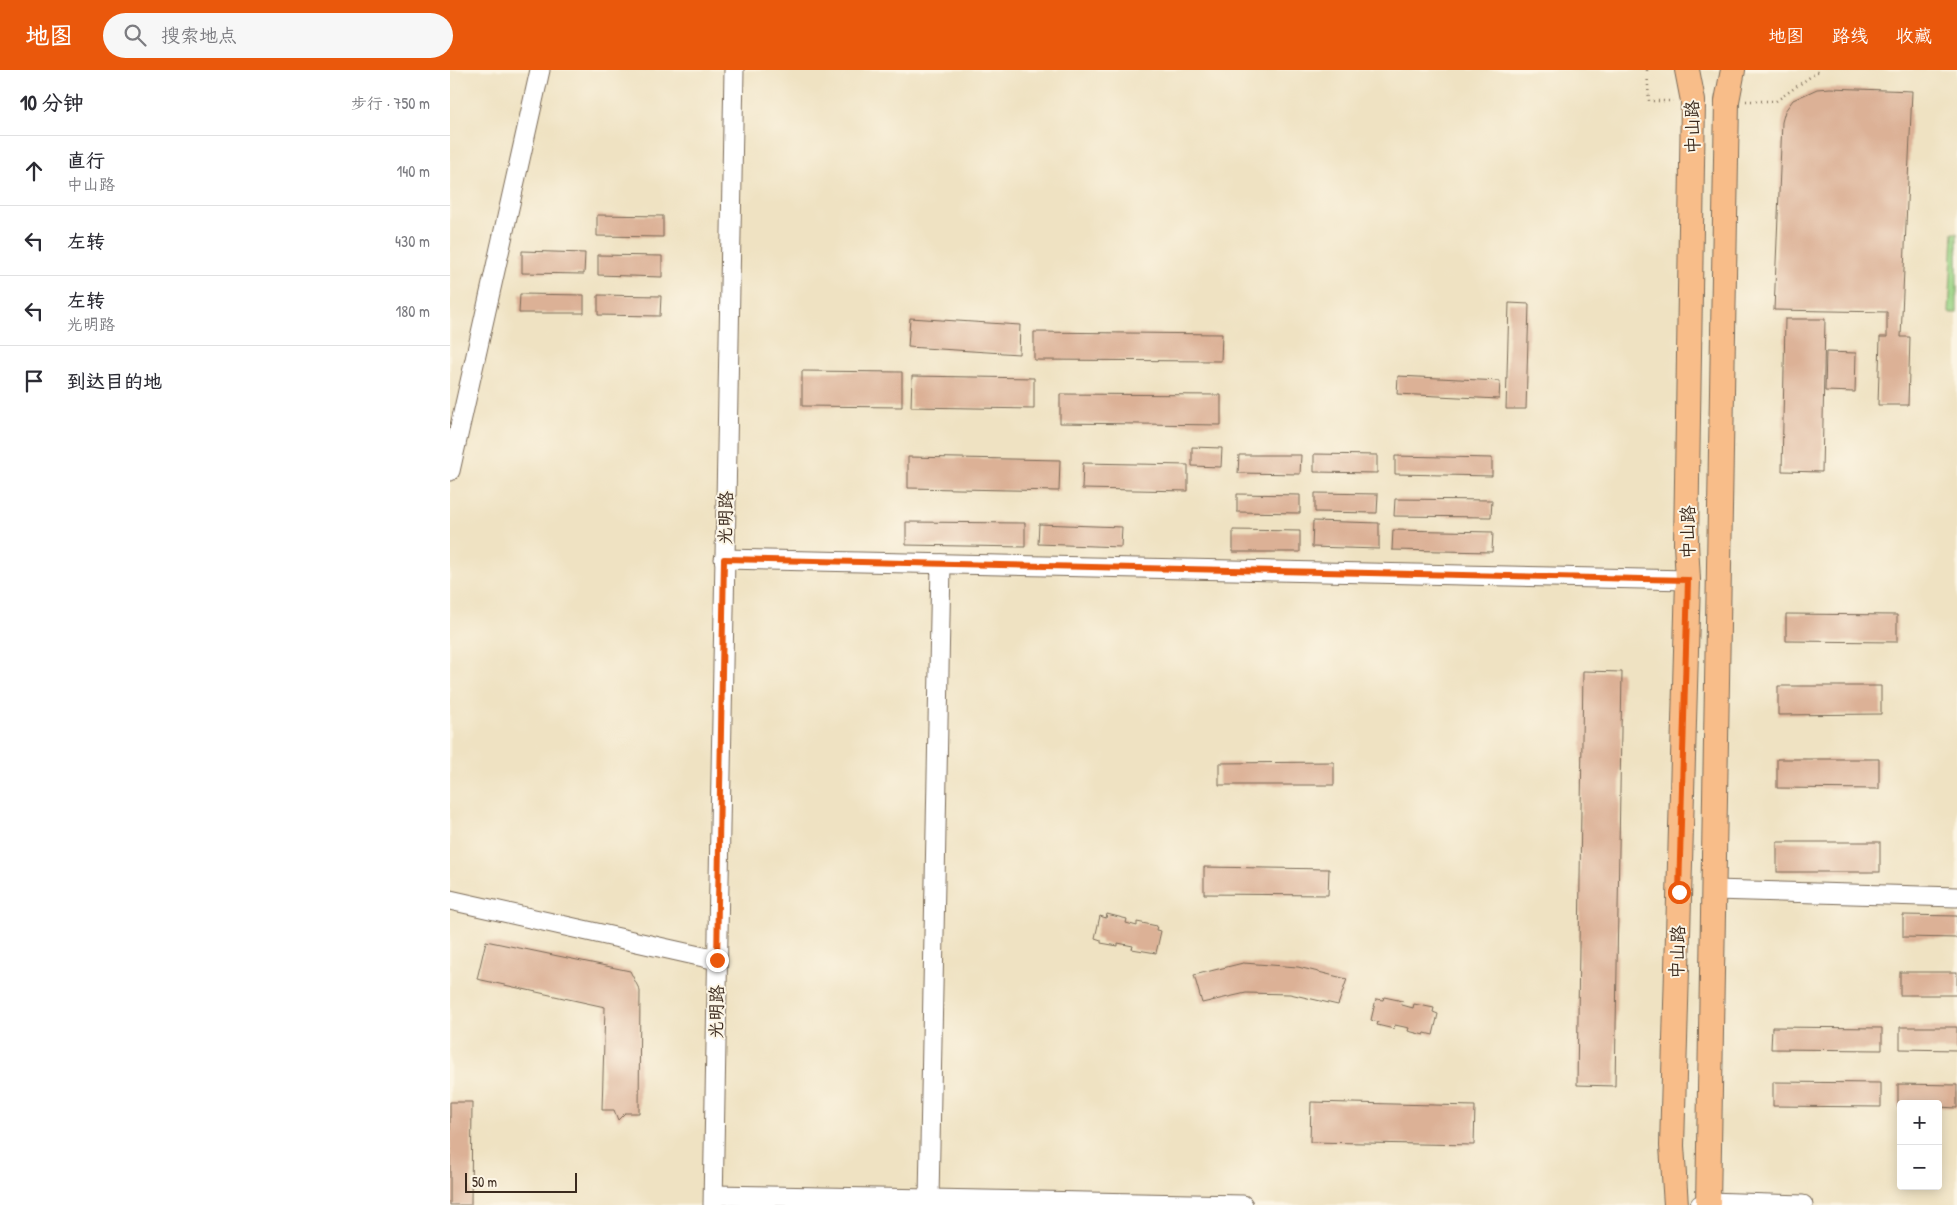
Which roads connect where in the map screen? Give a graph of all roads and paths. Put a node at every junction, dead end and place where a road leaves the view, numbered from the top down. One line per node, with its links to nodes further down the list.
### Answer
1 (540, 70): 5 (street)
2 (734, 70): 6 (street, 光明路)
3 (1687, 70): 8 (main road, 中山路)
4 (1733, 70): 9 (main road, 中山路)
5 (450, 471)
6 (724, 559): 7 (street); 12 (street, 光明路)
7 (941, 564): 8 (street); 14 (street)
8 (1688, 580): 17 (main road, 中山路)
9 (1714, 890): 10 (street); 15 (main road, 中山路)
10 (1957, 897)
11 (450, 900): 12 (street)
12 (717, 960): 13 (street, 光明路)
13 (714, 1200): 14 (street)
14 (929, 1200): 16 (street)
15 (1706, 1204): 18 (street)
16 (1243, 1205)
17 (1676, 1205)
18 (1803, 1205)

